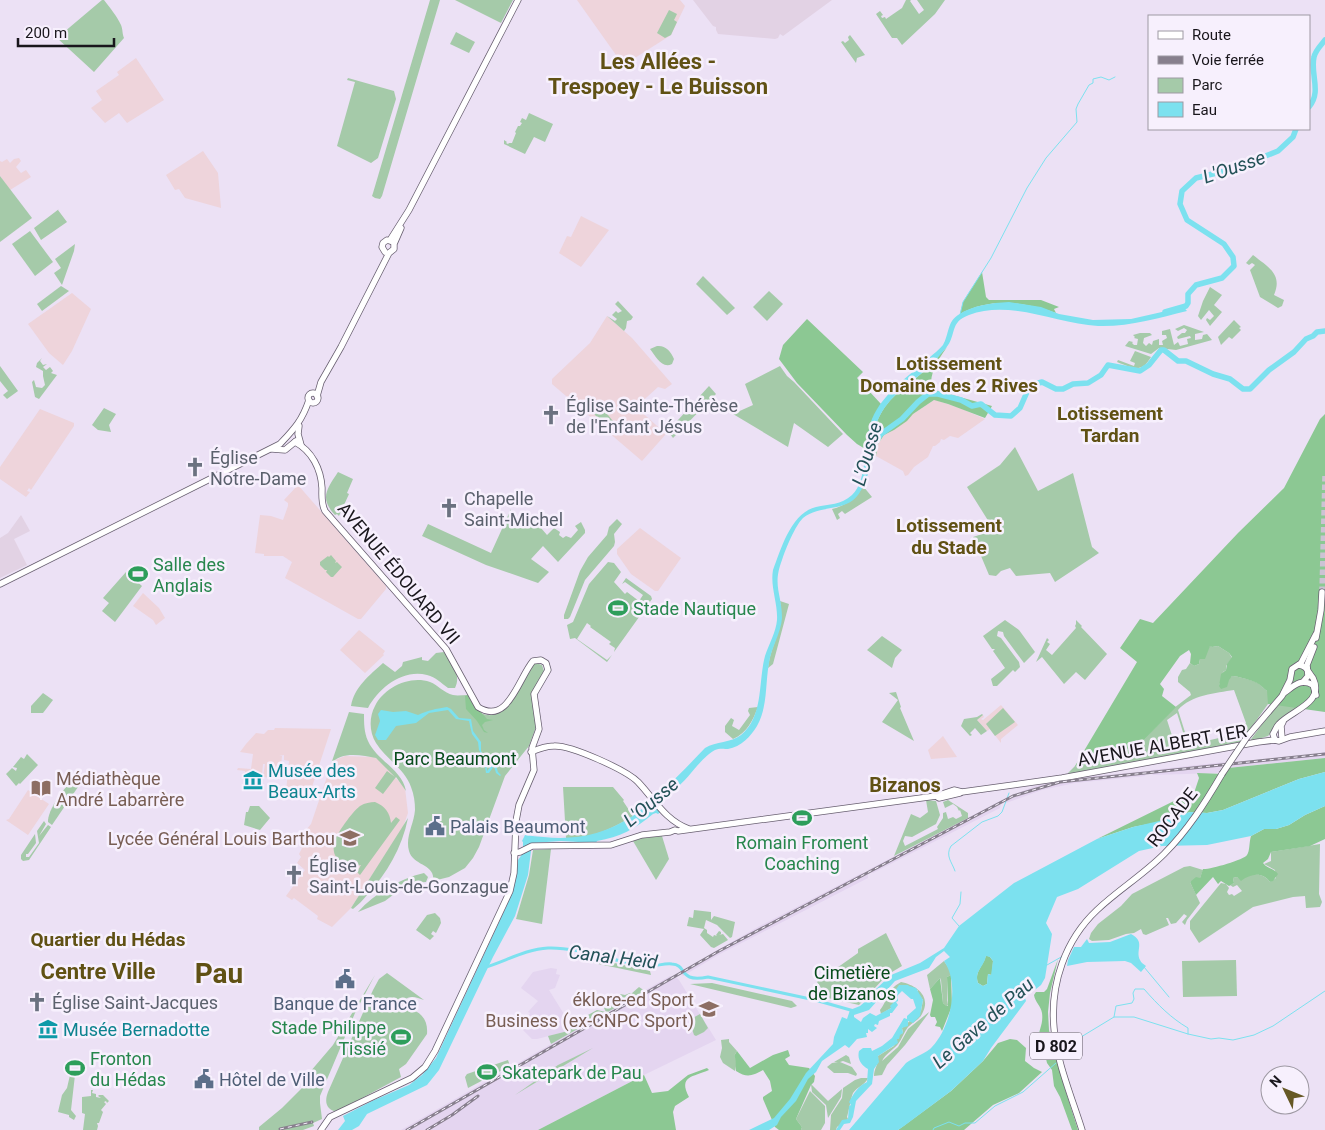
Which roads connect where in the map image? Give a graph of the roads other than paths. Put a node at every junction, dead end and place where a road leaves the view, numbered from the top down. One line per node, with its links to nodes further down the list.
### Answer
1 (518, 0): 2 (main road)
2 (392, 242): 3 (main road); 3 (main road)
3 (387, 252): 4 (main road)
4 (297, 438): 5 (main road); 5 (main road); 17 (main road, AVENUE ÉDOUARD VII)
5 (280, 446): 6 (main road)
6 (0, 584)
7 (1322, 592): 8 (main road)
8 (1316, 634): 9 (main road); 10 (main road)
9 (1299, 665): 10 (main road); 11 (main road)
10 (1308, 671): 12 (main road); 14 (main road)
11 (1291, 677): 12 (main road); 13 (main road, D 802)
12 (1301, 682): 13 (main road, D 802); 14 (main road)
13 (1282, 696): 24 (main road, ROCADE / D 802, bridge)
14 (1317, 697): 16 (main road)
15 (1325, 731): 16 (main road, AVENUE ALBERT 1ER)
16 (1278, 735): 21 (main road, AVENUE ALBERT 1ER)
17 (534, 743): 18 (main road); 19 (main road)
18 (541, 749): 19 (main road); 20 (main road); 21 (main road)
19 (531, 752): 20 (main road)
20 (533, 763): 22 (main road)
21 (678, 828): 22 (main road, AVENUE ALBERT 1ER)
22 (514, 853): 23 (main road)
23 (322, 1130)
24 (1082, 1130)

